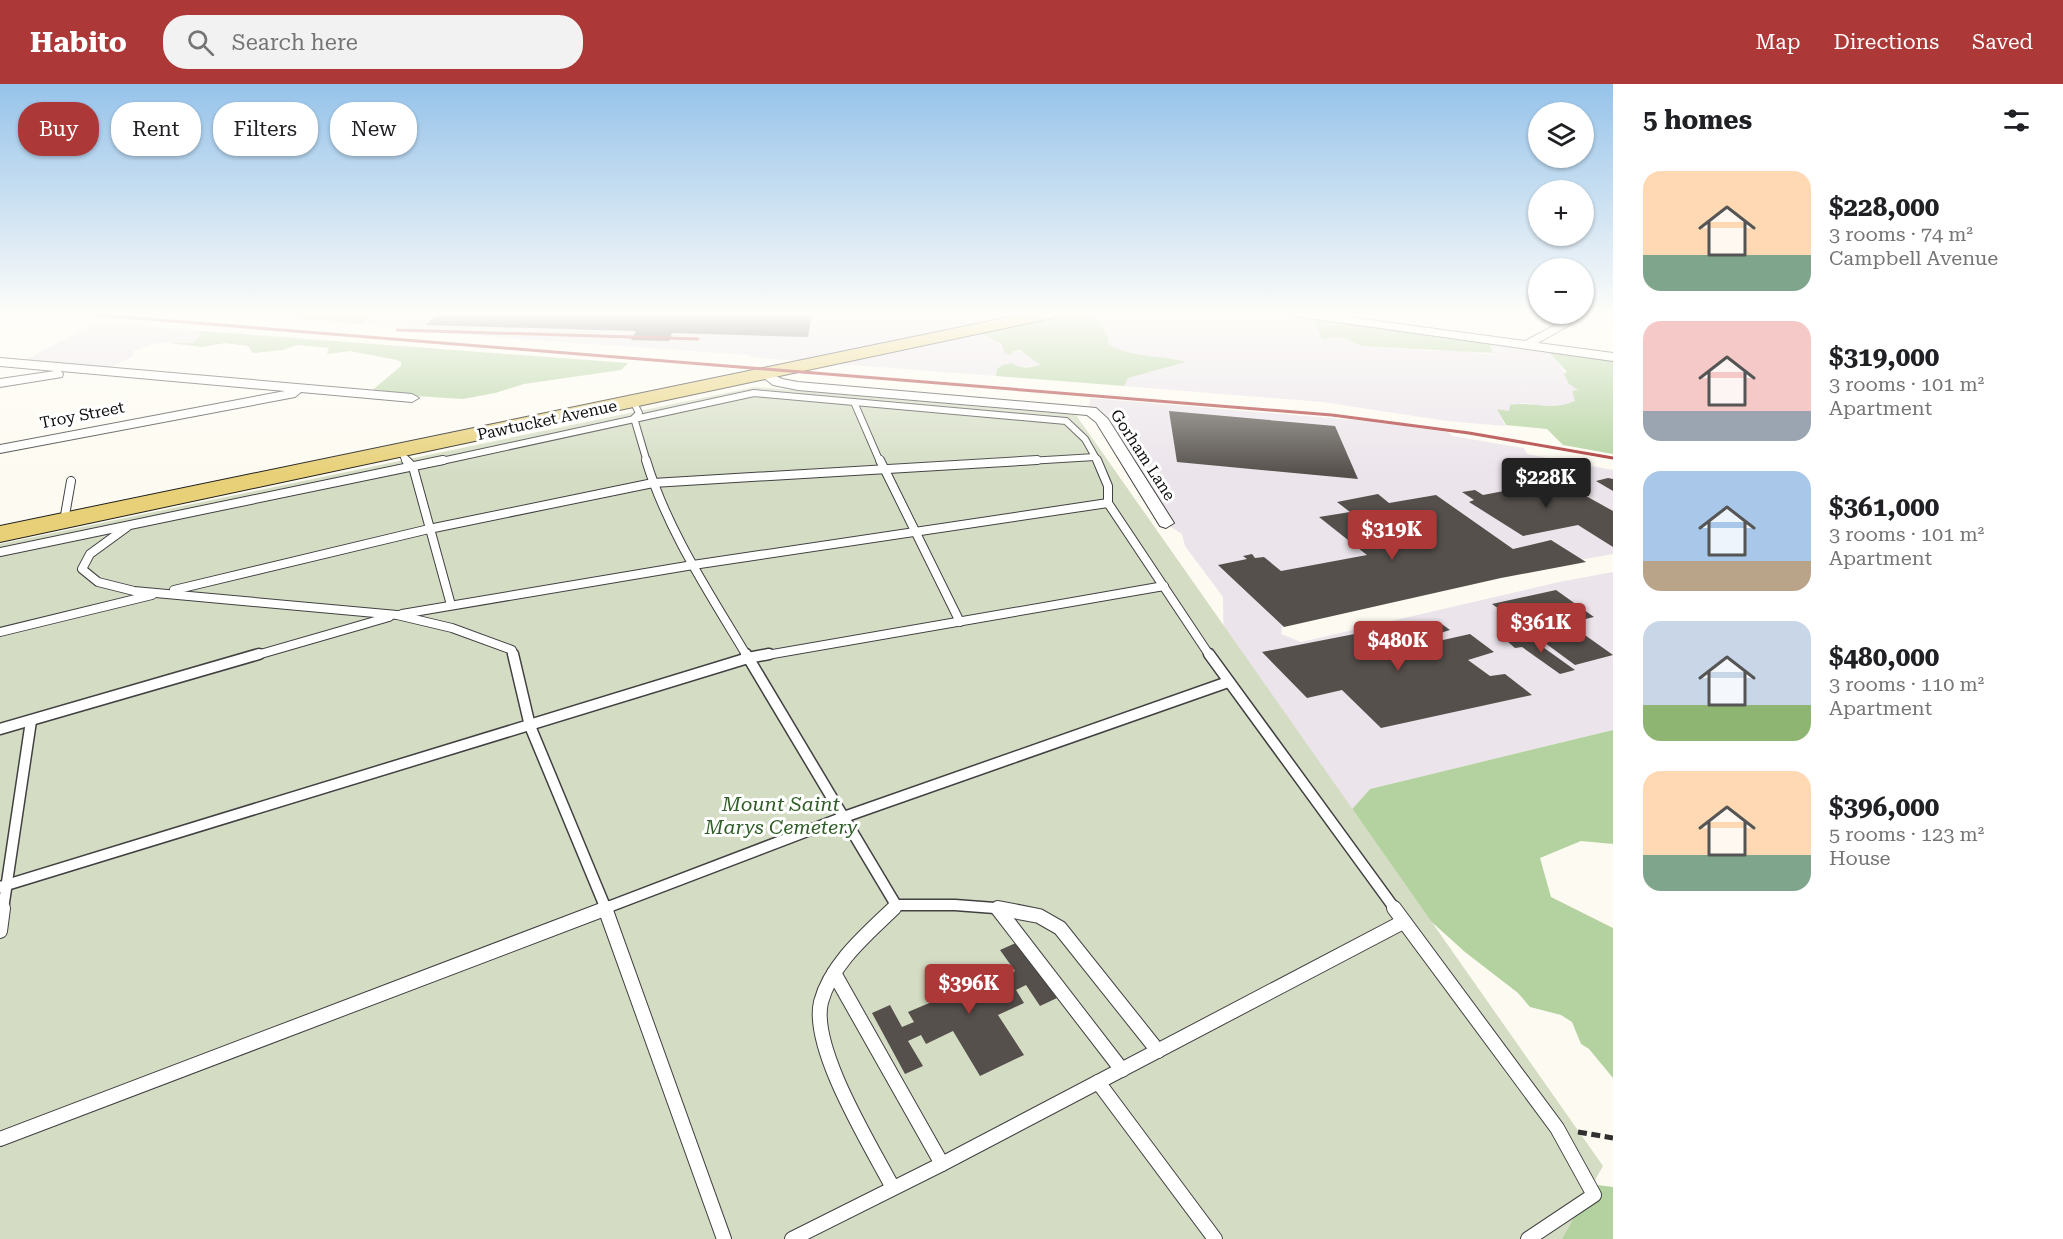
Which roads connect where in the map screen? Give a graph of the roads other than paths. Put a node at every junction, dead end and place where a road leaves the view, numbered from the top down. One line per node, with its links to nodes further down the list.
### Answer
1 (60, 367): 3 (street)
2 (803, 367): 4 (main road, Pawtucket Avenue)
3 (74, 368): 5 (street); 6 (street)
4 (766, 375): 9 (main road, Pawtucket Avenue); 19 (street, Gorham Lane)
5 (0, 384)
6 (312, 388): 7 (street); 10 (street, Troy Street)
7 (412, 398)
8 (854, 402): 9 (lane); 11 (lane); 13 (lane)
9 (628, 409): 12 (main road, Pawtucket Avenue); 15 (lane)
10 (0, 448)
11 (1095, 456): 13 (lane); 16 (lane)
12 (407, 459): 17 (main road, Pawtucket Avenue); 20 (lane)
13 (883, 468): 15 (lane); 21 (lane)
14 (71, 481): 18 (lane)
15 (653, 483): 20 (lane); 24 (lane)
16 (1108, 503): 21 (lane); 25 (lane)
17 (141, 514): 18 (main road, Pawtucket Avenue); 23 (lane); 26 (lane)
18 (64, 521): 22 (main road, Pawtucket Avenue)
19 (1166, 523)
20 (429, 529): 26 (lane); 27 (lane)
21 (914, 532): 24 (lane); 29 (lane)
22 (0, 534)
23 (0, 552)
24 (693, 565): 27 (lane); 31 (lane)
25 (1164, 586): 29 (lane); 32 (lane)
26 (162, 593): 28 (lane); 30 (lane)
27 (451, 606): 28 (lane)
28 (397, 615): 33 (lane); 34 (lane)
29 (960, 622): 31 (lane)
30 (0, 632)
31 (748, 658): 34 (lane); 36 (lane)
32 (1228, 682): 36 (lane); 41 (lane)
33 (31, 721): 35 (lane); 37 (lane)
34 (530, 726): 37 (lane); 39 (lane)
35 (0, 729)
36 (844, 818): 38 (lane); 39 (lane)
37 (4, 886): 42 (lane)
38 (896, 905): 40 (lane); 43 (lane)
39 (606, 909): 47 (lane); 50 (lane)
40 (998, 909): 44 (lane); 45 (lane)
41 (1403, 922): 44 (lane); 53 (lane)
42 (0, 931)
43 (834, 973): 48 (lane); 49 (lane)
44 (1158, 1051): 45 (lane)
45 (1122, 1070): 46 (lane)
46 (1098, 1082): 48 (lane); 52 (lane)
47 (0, 1139)
48 (942, 1164): 49 (lane)
49 (893, 1188): 51 (lane)
50 (724, 1239)
51 (792, 1239)
52 (1215, 1239)
53 (1528, 1239)

